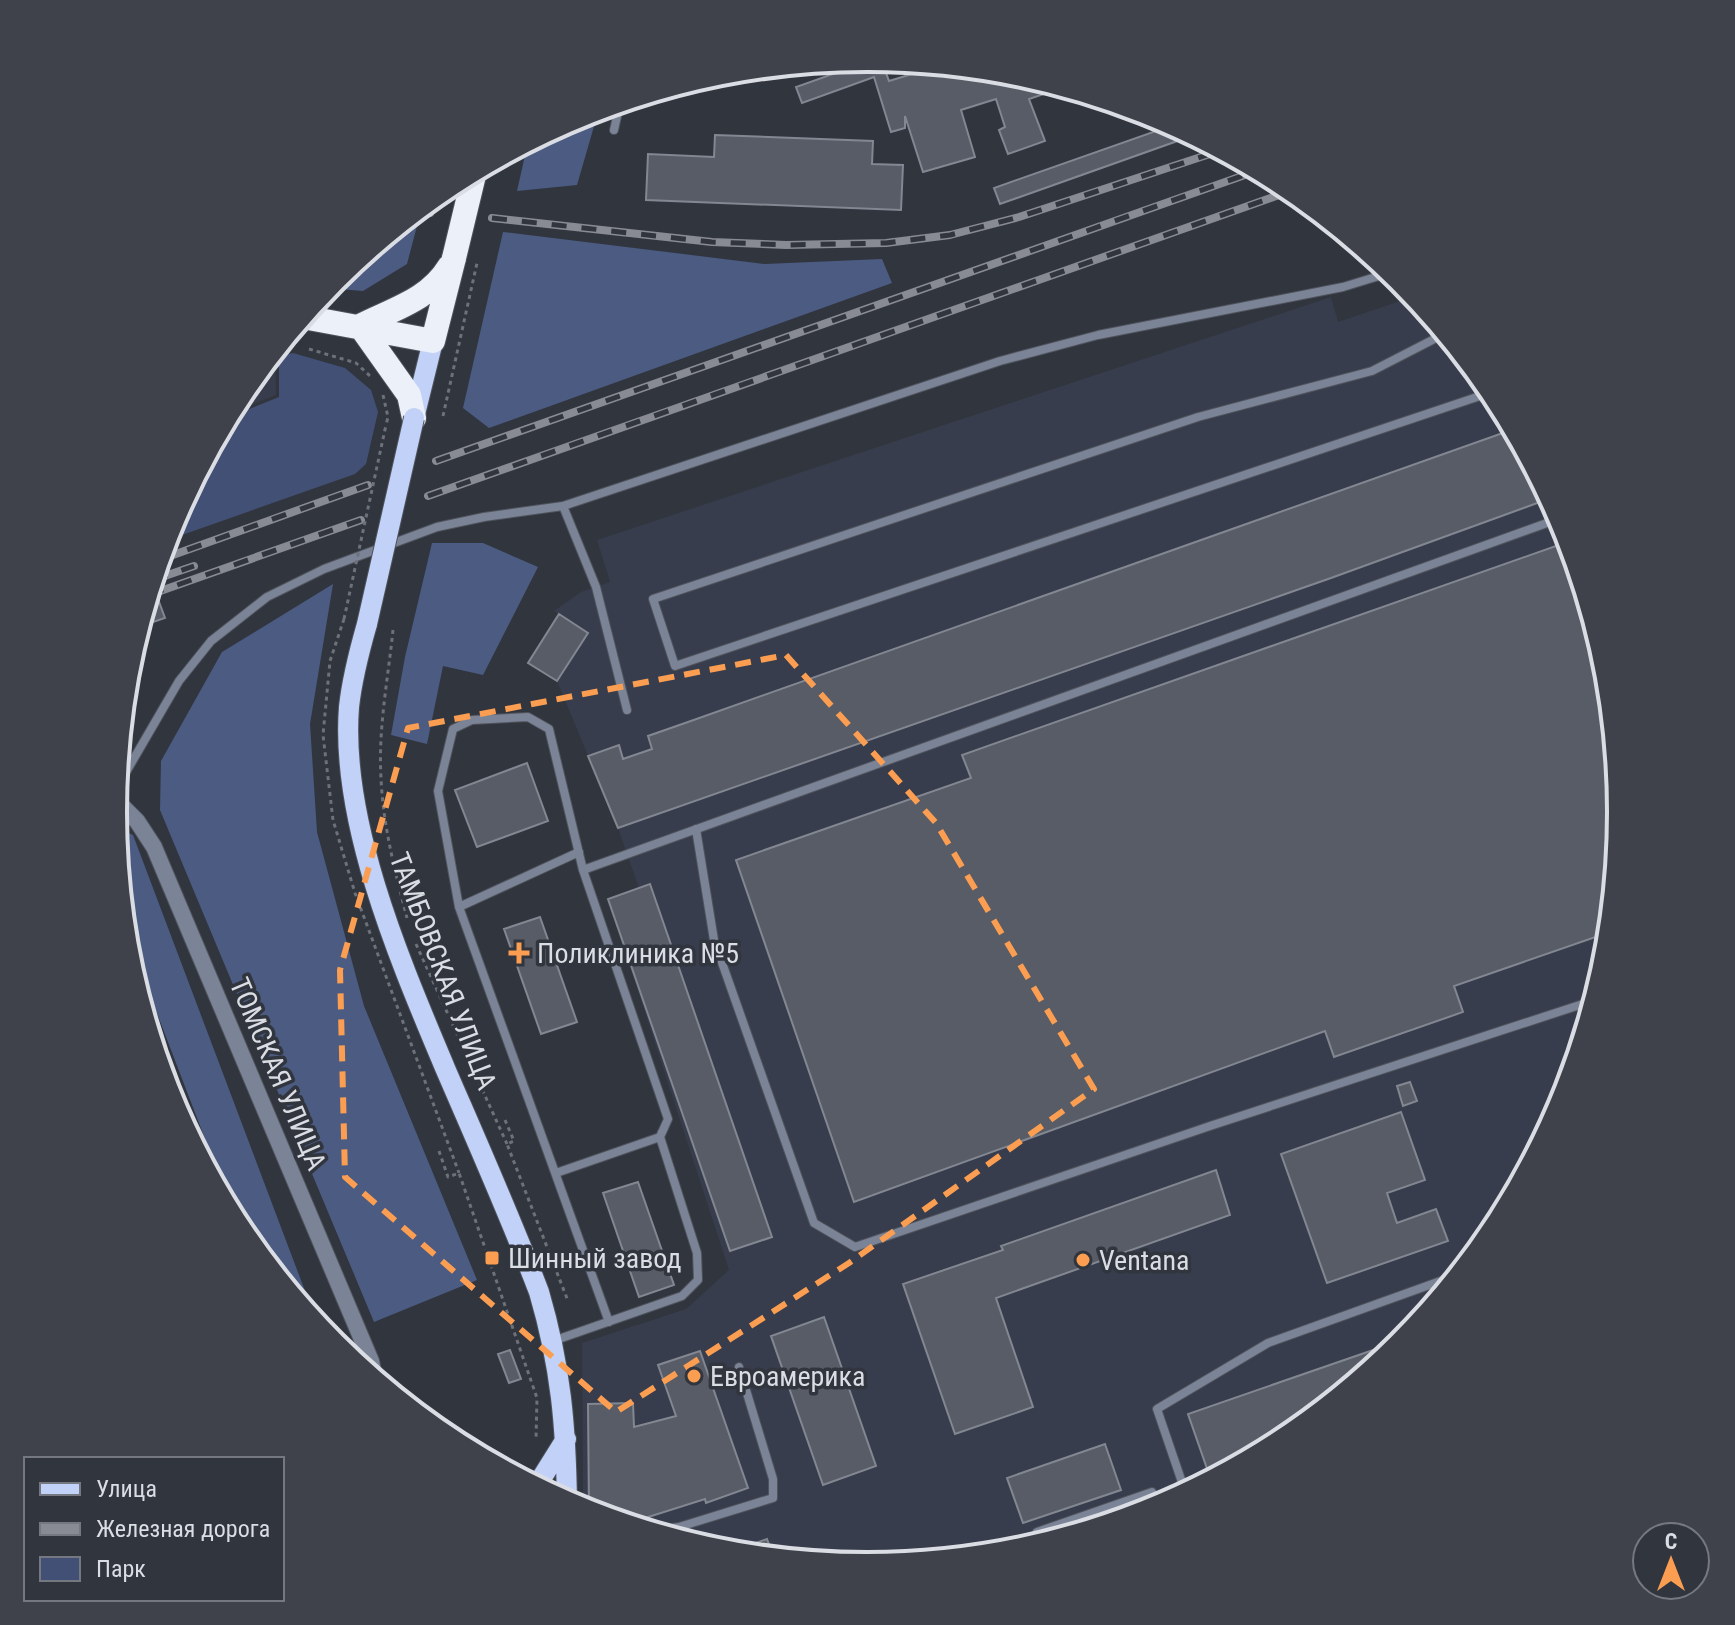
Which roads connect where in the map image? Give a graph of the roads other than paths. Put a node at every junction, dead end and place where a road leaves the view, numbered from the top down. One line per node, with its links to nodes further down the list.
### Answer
1 (617, 115): 2 (lane)
2 (614, 130)
3 (473, 186): 4 (highway, ТАМБОВСКАЯ УЛИЦА, bridge)
4 (466, 260): 7 (highway); 9 (highway, ТАМБОВСКАЯ УЛИЦА)
5 (1378, 276): 12 (lane)
6 (316, 319): 7 (highway)
7 (360, 326): 9 (highway); 11 (highway)
8 (1436, 338): 10 (lane)
9 (433, 341): 11 (main road, ТАМБОВСКАЯ УЛИЦА)
10 (1480, 396)
11 (414, 418): 26 (main road, ТАМБОВСКАЯ УЛИЦА, bridge)
12 (563, 506): 14 (lane); 15 (lane)
13 (1549, 522): 17 (lane)
14 (627, 710)
15 (129, 767)
16 (127, 811): 27 (street, ТОМСКАЯ УЛИЦА)
17 (696, 829): 19 (lane); 21 (lane)
18 (579, 852): 19 (lane); 20 (lane); 20 (lane)
19 (583, 870): 22 (lane)
20 (459, 907): 23 (lane)
21 (1583, 1004)
22 (660, 1137): 23 (lane); 25 (lane)
23 (556, 1173): 25 (lane)
24 (1440, 1281): 31 (lane)
25 (609, 1322): 26 (lane)
26 (553, 1341): 29 (main road, ТАМБОВСКАЯ УЛИЦА)
27 (371, 1362)
28 (739, 1367): 34 (lane)
29 (566, 1439): 30 (main road); 32 (main road, ТАМБОВСКАЯ УЛИЦА)
30 (542, 1478)
31 (1182, 1483)
32 (567, 1489)
33 (1153, 1496): 36 (lane)
34 (679, 1527): 35 (lane)
35 (675, 1528)
36 (1037, 1532)

